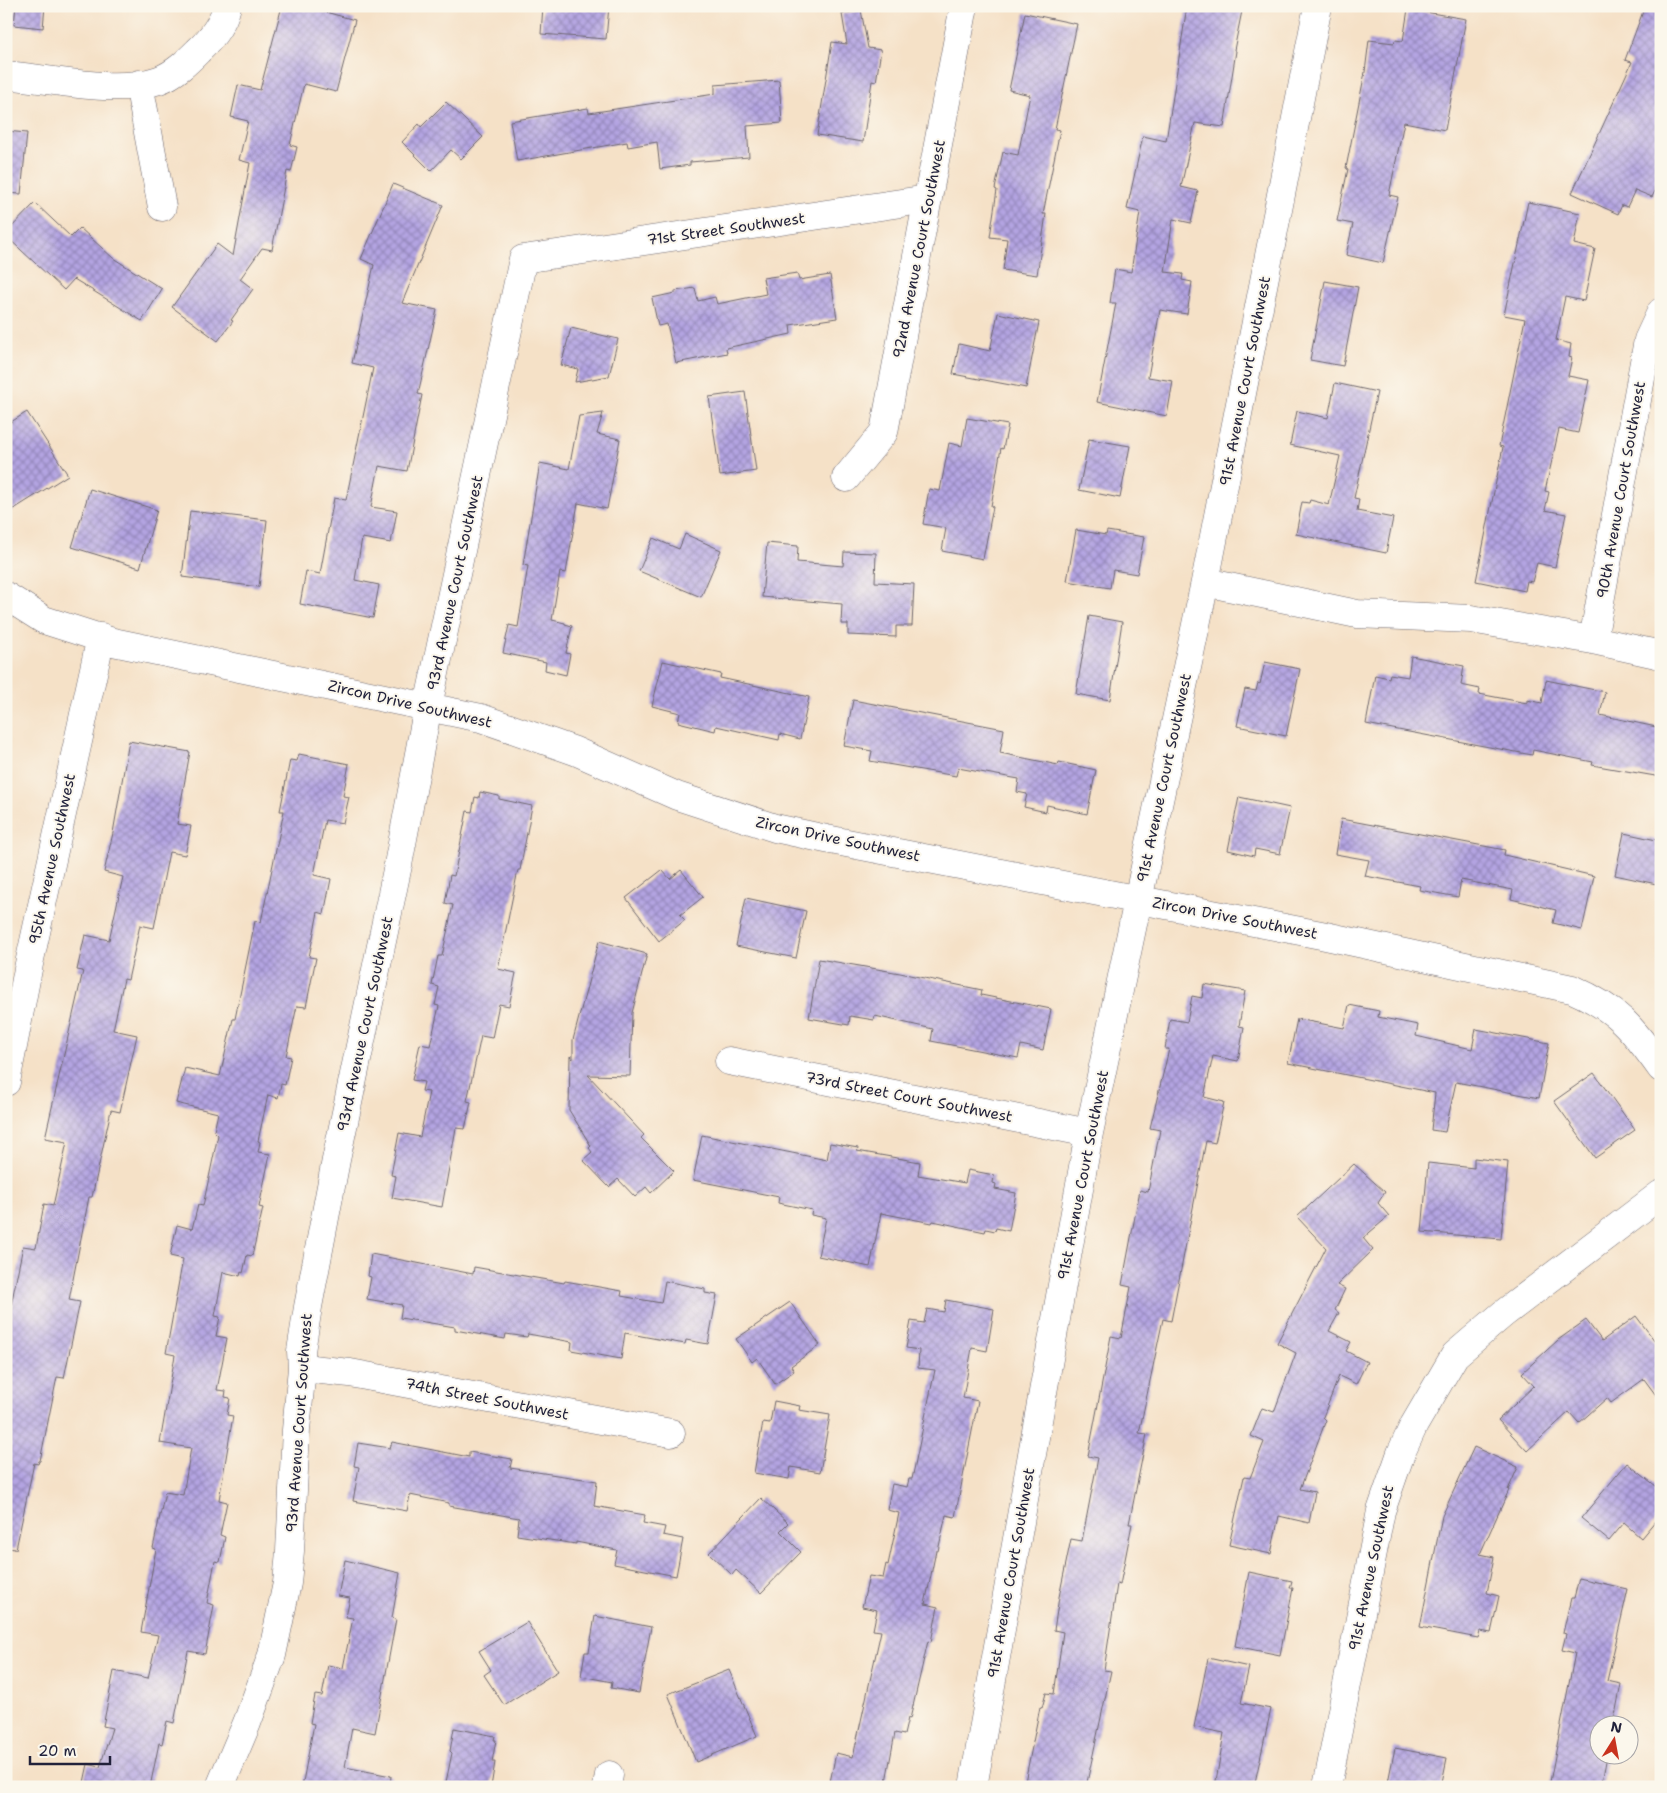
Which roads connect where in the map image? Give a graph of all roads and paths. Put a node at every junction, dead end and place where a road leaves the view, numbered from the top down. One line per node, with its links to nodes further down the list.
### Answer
1 (228, 6): 5 (street)
2 (964, 6): 6 (street, 92nd Avenue Court Southwest)
3 (1318, 6): 11 (street, 91st Avenue Court Southwest)
4 (6, 75): 5 (street)
5 (140, 84): 7 (street)
6 (928, 199): 8 (street, 71st Street Southwest); 10 (street, 92nd Avenue Court Southwest)
7 (162, 207)
8 (523, 259): 16 (street, 93rd Avenue Court Southwest)
9 (1661, 312): 14 (street, 90th Avenue Court Southwest)
10 (846, 478)
11 (1205, 582): 14 (street); 17 (street, 91st Avenue Court Southwest)
12 (6, 596): 13 (street, Zircon Drive Southwest)
13 (101, 637): 16 (street, Zircon Drive Southwest); 18 (street, 95th Avenue Southwest)
14 (1593, 640): 15 (street)
15 (1661, 655)
16 (428, 706): 17 (street, Zircon Drive Southwest); 24 (street, 93rd Avenue Court Southwest)
17 (1138, 899): 20 (street, Zircon Drive Southwest); 22 (street, 91st Avenue Court Southwest)
18 (17, 962): 21 (street, 95th Avenue Southwest)
19 (729, 1061): 22 (street, 73rd Street Court Southwest)
20 (1661, 1068)
21 (6, 1082)
22 (1089, 1133): 27 (street, 91st Avenue Court Southwest)
23 (1661, 1194): 28 (street, 91st Avenue Southwest)
24 (302, 1368): 25 (street, 74th Street Southwest); 26 (street, 93rd Avenue Court Southwest)
25 (671, 1433)
26 (220, 1787)
27 (973, 1787)
28 (1327, 1787)

